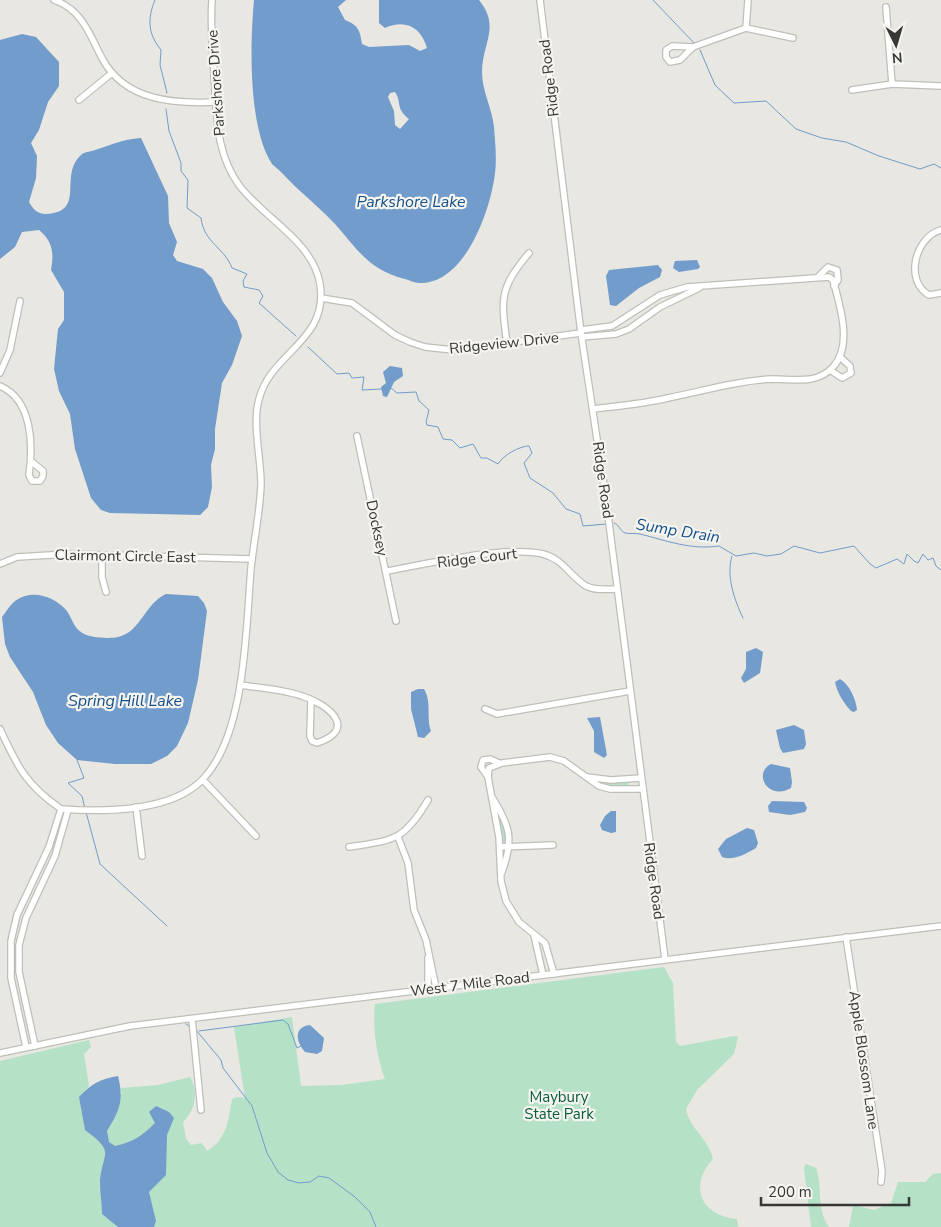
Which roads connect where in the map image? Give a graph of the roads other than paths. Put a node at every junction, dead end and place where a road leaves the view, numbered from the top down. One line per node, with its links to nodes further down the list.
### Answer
1 (54, 0): 9 (street)
2 (212, 0): 14 (street, Parkshore Drive)
3 (540, 0): 25 (street, Ridge Road)
4 (748, 0): 6 (street)
5 (886, 7): 10 (street)
6 (746, 28): 7 (street); 8 (street)
7 (793, 38)
8 (693, 47): 8 (street)
9 (112, 73): 13 (street); 14 (street)
10 (892, 84): 11 (street); 12 (street)
11 (941, 86)
12 (852, 90)
13 (79, 100)
14 (216, 102): 21 (street, Parkshore Drive)
15 (941, 230): 20 (street)
16 (529, 253): 26 (street)
17 (820, 276): 18 (street); 18 (street); 19 (street)
18 (834, 286): 27 (street)
19 (700, 288): 23 (street); 24 (street)
20 (941, 293)
21 (321, 298): 26 (street, Ridgeview Drive); 35 (street, Parkshore Drive)
22 (20, 300): 29 (street)
23 (646, 304): 24 (street); 25 (street)
24 (652, 312): 25 (street)
25 (581, 333): 26 (street, Ridgeview Drive); 31 (street, Ridge Road)
26 (507, 344)
27 (840, 357): 28 (street); 28 (street)
28 (830, 370): 31 (street)
29 (0, 373)
30 (0, 386): 33 (street)
31 (593, 409): 38 (street, Ridge Road)
32 (357, 436): 37 (street, Docksey)
33 (32, 462)
34 (102, 555): 35 (street, Clairmont Circle East); 36 (street, Clairmont Circle East); 39 (street)
35 (252, 559): 41 (street, Parkshore Drive)
36 (0, 564)
37 (387, 571): 38 (street, Ridge Court); 40 (street, Docksey)
38 (617, 589): 42 (street, Ridge Road)
39 (106, 592)
40 (396, 621)
41 (240, 685): 43 (street); 50 (street, Parkshore Drive)
42 (630, 690): 44 (street); 49 (street, Ridge Road)
43 (311, 700): 43 (street)
44 (485, 709)
45 (0, 729): 55 (street)
46 (499, 763): 47 (street); 47 (street); 48 (street)
47 (488, 777): 52 (street)
48 (587, 777): 49 (street); 51 (street)
49 (641, 778): 51 (street, Ridge Road)
50 (202, 780): 54 (street); 57 (street)
51 (642, 789): 73 (street, Ridge Road)
52 (491, 795): 61 (street); 62 (street)
53 (428, 800): 58 (street)
54 (136, 807): 56 (street); 63 (street)
55 (61, 809): 56 (street); 64 (street)
56 (68, 810): 65 (street)
57 (256, 836)
58 (398, 837): 60 (street); 72 (street)
59 (553, 845): 62 (street)
60 (349, 847)
61 (500, 847): 62 (street); 66 (street)
62 (510, 847): 66 (street)
63 (142, 856)
64 (38, 872): 65 (street); 68 (street)
65 (46, 875): 69 (street)
66 (501, 875): 70 (street)
67 (941, 926): 71 (street, West 7 Mile Road)
68 (12, 931): 69 (street); 77 (street)
69 (21, 933): 76 (street)
70 (534, 935): 74 (street); 75 (street)
71 (846, 937): 73 (street, West 7 Mile Road); 85 (street, Apple Blossom Lane)
72 (429, 956): 78 (street); 79 (street)
73 (665, 960): 74 (street, West 7 Mile Road)
74 (554, 974): 75 (street, West 7 Mile Road)
75 (543, 975): 78 (street, West 7 Mile Road)
76 (22, 985): 77 (street); 81 (street)
77 (13, 987): 82 (street)
78 (436, 988): 79 (street, West 7 Mile Road)
79 (428, 989): 80 (street, West 7 Mile Road)
80 (192, 1019): 81 (street, West 7 Mile Road); 84 (street)
81 (35, 1046): 82 (street, West 7 Mile Road)
82 (26, 1047): 83 (street, West 7 Mile Road)
83 (0, 1053)
84 (201, 1110)
85 (881, 1182)

